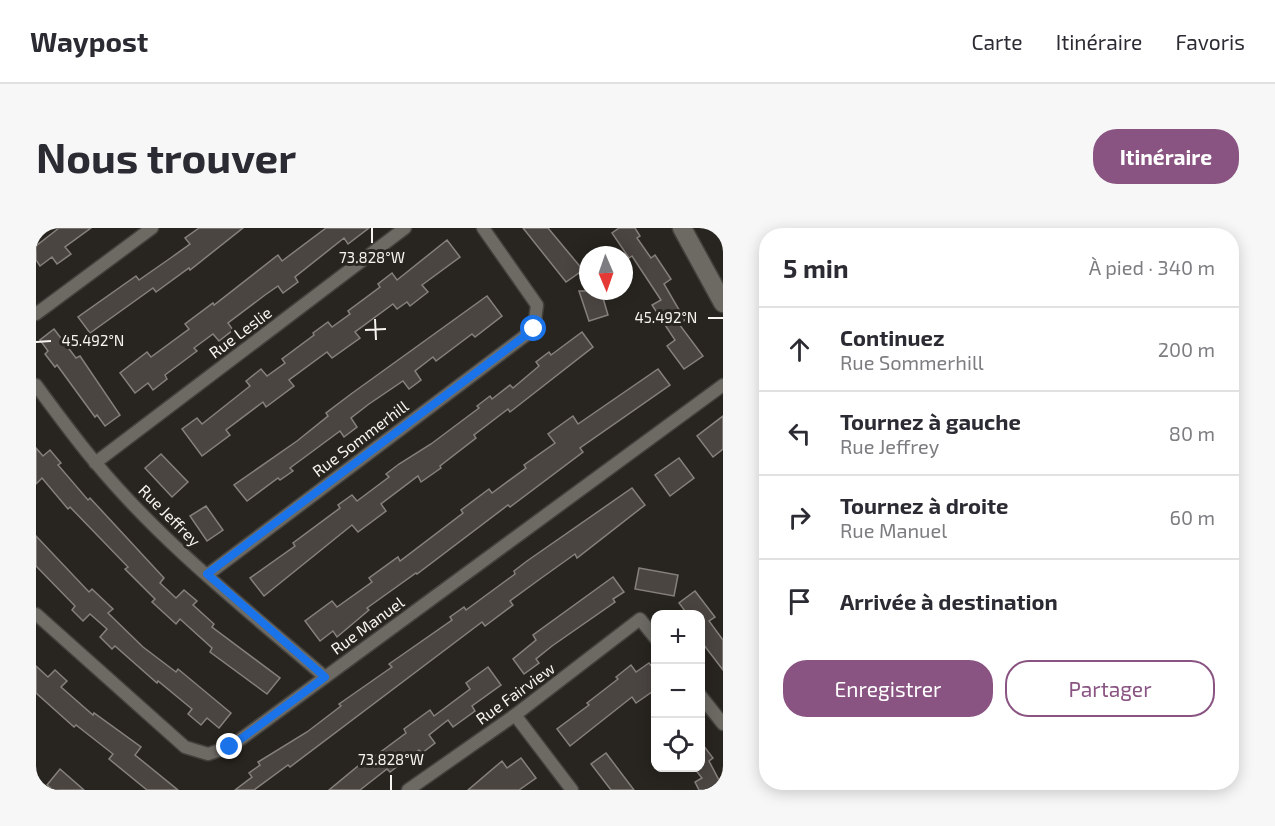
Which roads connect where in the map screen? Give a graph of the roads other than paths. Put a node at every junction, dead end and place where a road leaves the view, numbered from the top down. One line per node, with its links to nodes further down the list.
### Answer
1 (152, 228): 6 (street)
2 (405, 228): 9 (street, Rue Leslie)
3 (483, 228): 10 (street, Rue Sommerhill)
4 (682, 228): 5 (street)
5 (723, 303)
6 (36, 314)
7 (723, 385): 13 (street, Rue Manuel)
8 (36, 386): 9 (street, Rue Jeffrey)
9 (95, 463): 10 (street, Rue Jeffrey)
10 (207, 574): 13 (street, Rue Jeffrey)
11 (36, 614): 13 (street, Rue Manuel)
12 (651, 633): 15 (street, Rue Fairview)
13 (325, 677)
14 (705, 701): 16 (street)
15 (515, 715): 17 (street, Rue Fairview); 18 (street)
16 (723, 724)
17 (408, 790)
18 (572, 790)

